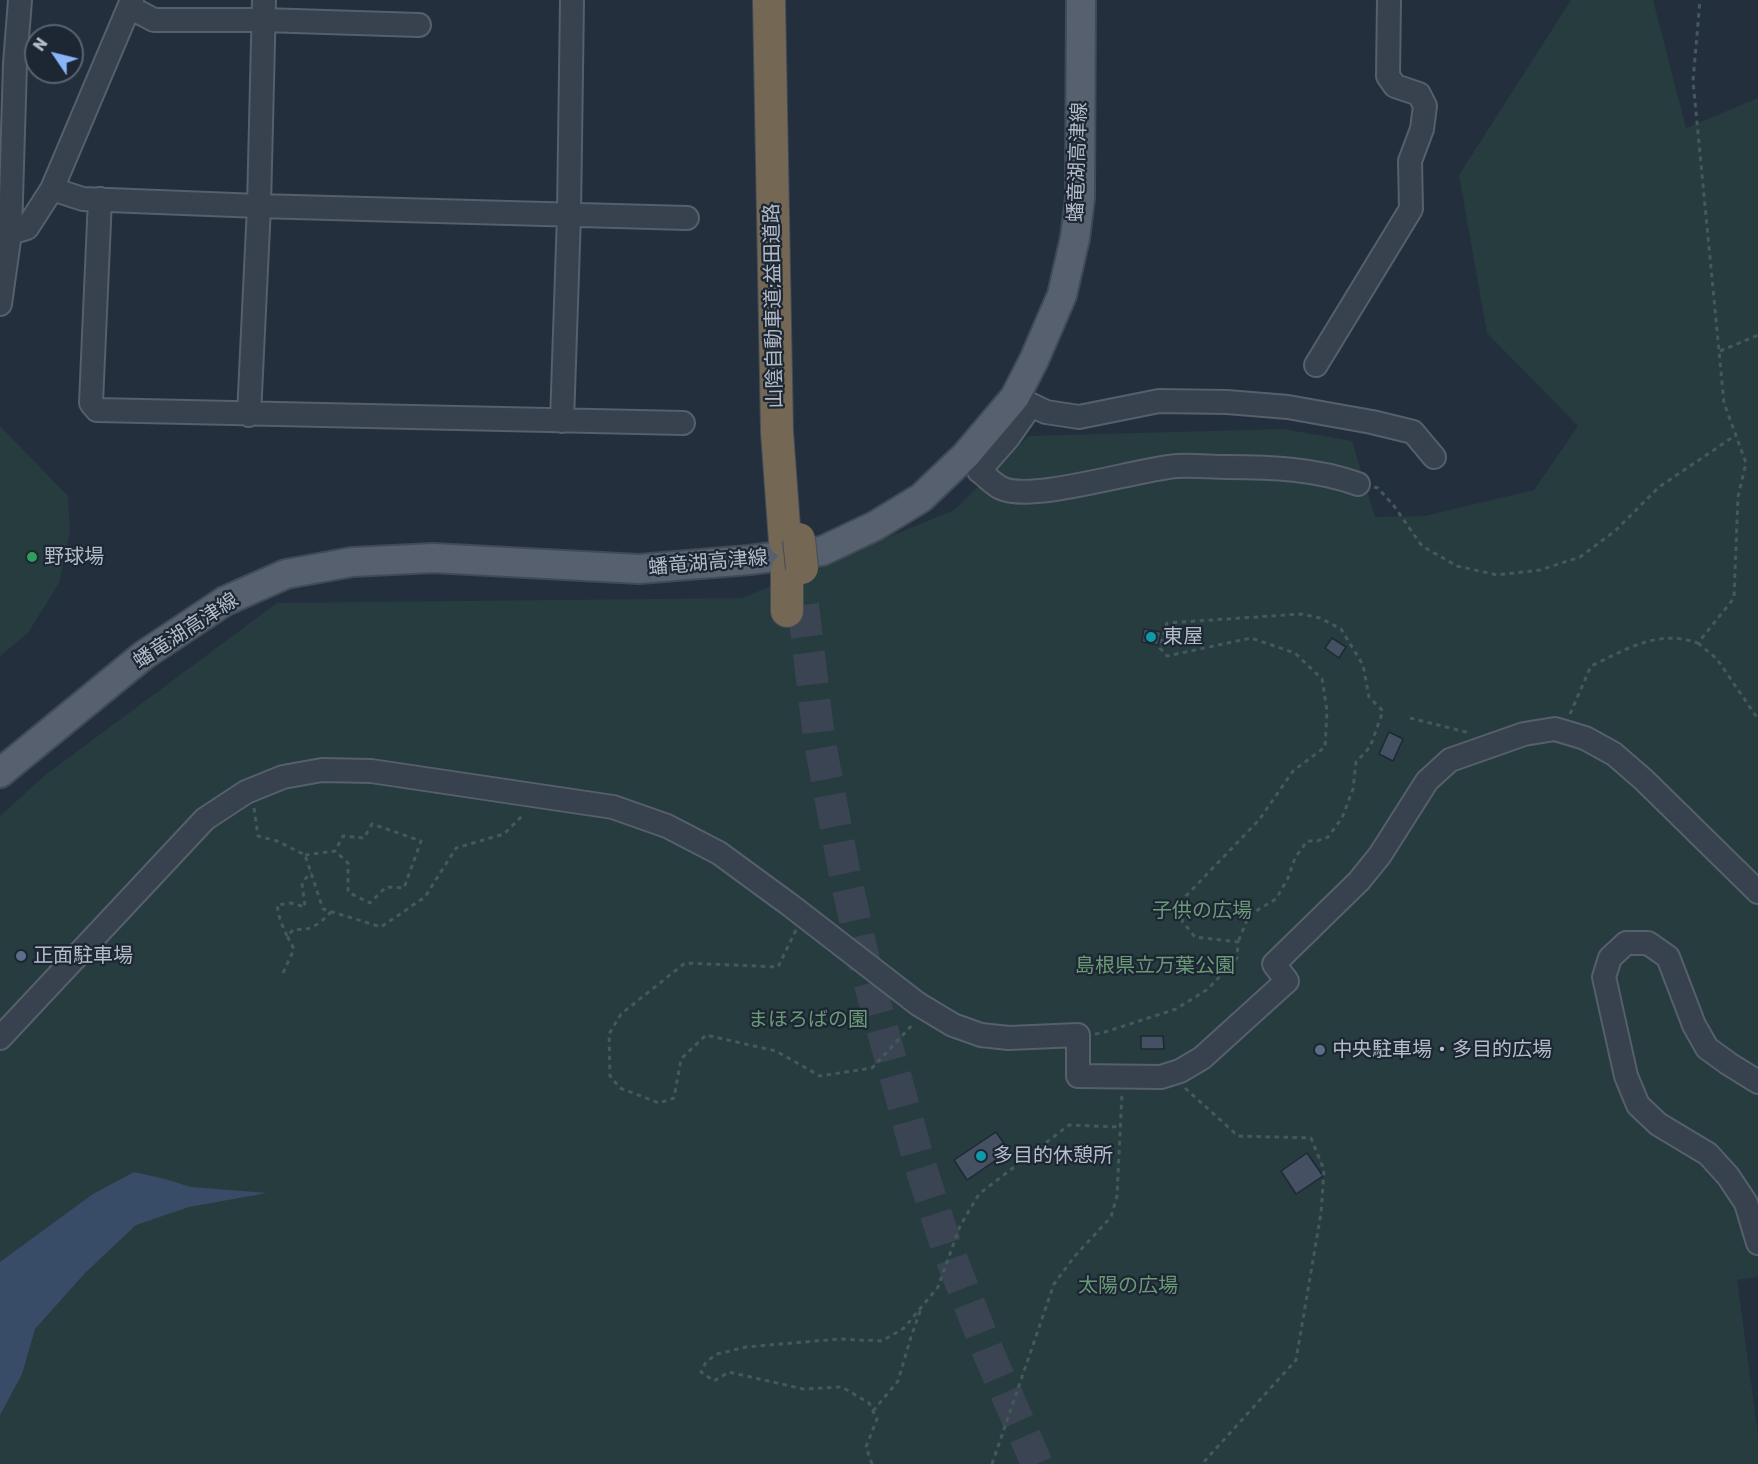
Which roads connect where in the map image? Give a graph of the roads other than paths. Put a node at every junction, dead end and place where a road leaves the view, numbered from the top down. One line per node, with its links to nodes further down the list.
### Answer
1 (20, 0): 15 (street)
2 (572, 0): 13 (street)
3 (769, 0): 24 (highway, 山陰自動車道;益田道路)
4 (781, 0): 24 (highway, 山陰自動車道;益田道路)
5 (1081, 0): 18 (main road, 蟠竜湖高津線)
6 (1389, 0): 17 (street)
7 (130, 4): 8 (street); 10 (street)
8 (264, 10): 9 (street); 12 (street)
9 (419, 25)
10 (52, 189): 11 (street); 15 (street)
11 (100, 199): 12 (street); 19 (street)
12 (259, 206): 13 (street); 19 (street)
13 (569, 215): 14 (street); 20 (street)
14 (687, 218)
15 (10, 233): 16 (street)
16 (0, 297)
17 (1316, 365)
18 (1023, 401): 22 (street); 23 (street); 26 (main road, 蟠竜湖高津線)
19 (249, 415): 20 (street)
20 (562, 421): 21 (street)
21 (683, 423)
22 (1434, 457)
23 (1358, 484)
24 (793, 554): 25 (highway, 山陰自動車道;益田道路)
25 (795, 608)
26 (0, 773)
27 (1758, 892): 28 (street)
28 (0, 1038)
29 (1758, 1082): 30 (street)
30 (1758, 1243)

